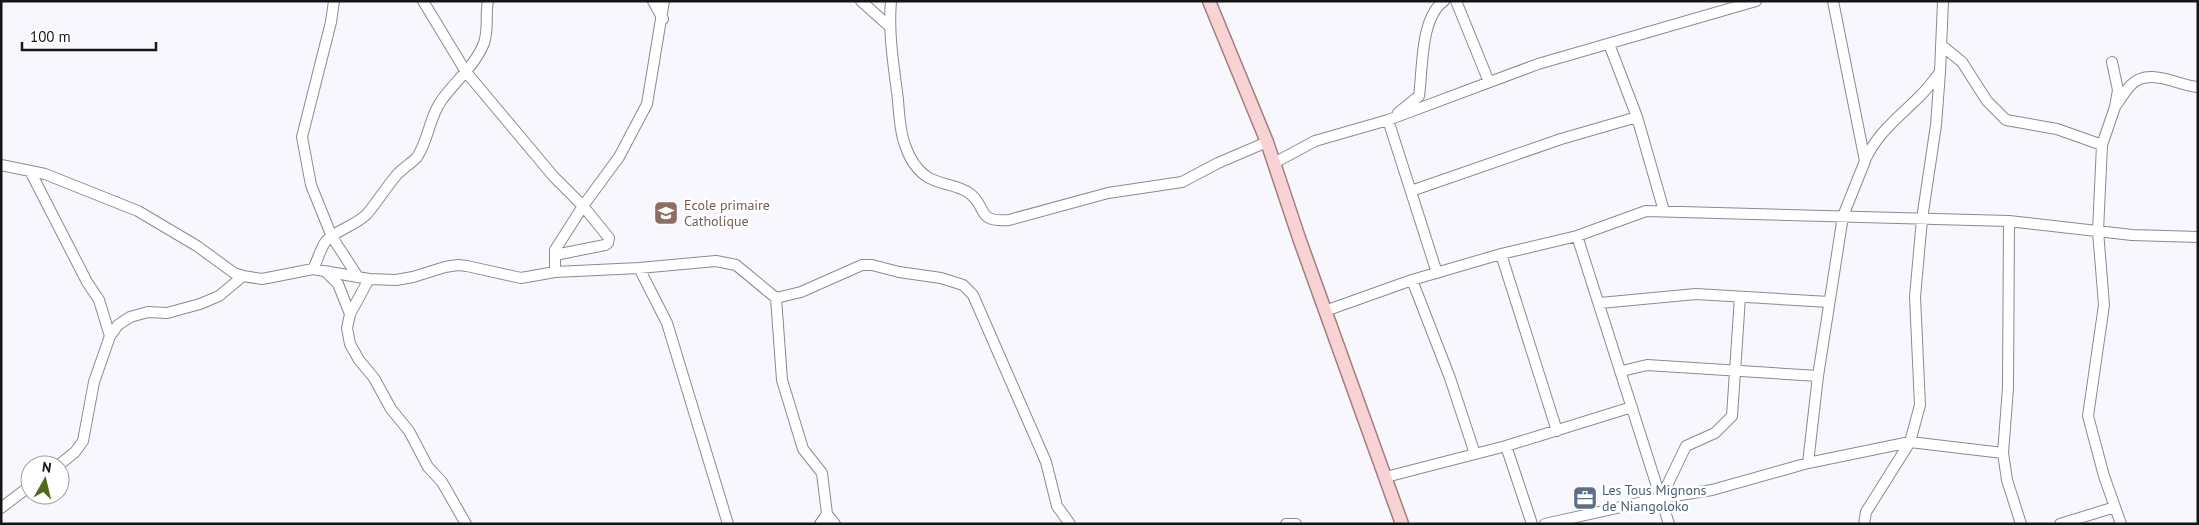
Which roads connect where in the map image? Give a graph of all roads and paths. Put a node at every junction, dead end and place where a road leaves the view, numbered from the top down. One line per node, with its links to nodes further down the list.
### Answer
1 (334, 1): 41 (street)
2 (423, 1): 20 (street)
3 (488, 1): 20 (street)
4 (653, 1): 15 (street)
5 (664, 1): 15 (street)
6 (861, 1): 16 (street)
7 (891, 1): 16 (street)
8 (1209, 1): 27 (main road)
9 (1444, 1): 26 (street)
10 (1456, 1): 22 (street)
11 (1756, 1): 14 (street)
12 (1833, 1): 29 (street)
13 (1942, 1): 18 (street)
14 (1739, 4): 17 (street)
15 (662, 19): 34 (street)
16 (889, 26): 27 (street)
17 (1609, 44): 22 (street); 25 (street)
18 (1941, 45): 21 (street); 28 (street)
19 (2112, 62): 24 (street)
20 (466, 72): 34 (street); 41 (street)
21 (1940, 72): 29 (street); 37 (street)
22 (1489, 82): 26 (street)
23 (2198, 87): 24 (street)
24 (2115, 107): 28 (street)
25 (1637, 117): 33 (street); 35 (street)
26 (1391, 119): 30 (street); 33 (street)
27 (1267, 142): 30 (main road)
28 (2102, 145): 39 (street)
29 (1865, 161): 36 (street)
30 (1274, 163): 57 (main road)
31 (1, 165): 32 (street)
32 (30, 171): 50 (street); 59 (street)
33 (1411, 191): 49 (street)
34 (583, 206): 44 (street); 44 (street)
35 (1664, 211): 36 (street); 40 (street)
36 (1843, 216): 37 (street); 55 (street)
37 (1922, 219): 38 (street); 65 (street)
38 (2009, 221): 39 (street); 67 (street)
39 (2098, 230): 42 (street); 74 (street)
40 (1577, 236): 43 (street); 56 (street)
41 (332, 237): 46 (street); 51 (street)
42 (2198, 238)
43 (1501, 254): 49 (street); 64 (street)
44 (555, 255): 48 (street)
45 (639, 268): 48 (street); 54 (street); 78 (street)
46 (313, 269): 47 (street); 50 (street)
47 (324, 270): 51 (street); 58 (street)
48 (555, 272): 51 (street)
49 (1437, 273): 52 (street)
50 (243, 276): 59 (street)
51 (363, 278): 58 (street)
52 (1412, 280): 57 (street); 68 (street)
53 (1740, 297): 55 (street); 56 (street); 61 (street)
54 (776, 298): 76 (street); 81 (street)
55 (1829, 302): 62 (street)
56 (1600, 303): 60 (street)
57 (1325, 311): 71 (main road)
58 (350, 314): 77 (street)
59 (110, 336): 69 (street)
60 (1622, 371): 61 (street); 63 (street)
61 (1736, 372): 62 (street); 73 (street)
62 (1818, 376): 70 (street)
63 (1632, 407): 64 (street); 73 (street)
64 (1557, 431): 66 (street)
65 (1910, 442): 67 (street); 70 (street); 88 (street)
66 (1506, 446): 68 (street); 85 (street)
67 (2003, 453): 89 (street)
68 (1475, 454): 71 (street)
69 (70, 456)
70 (1808, 463): 73 (street)
71 (1386, 477): 84 (main road)
72 (20, 494): 75 (street)
73 (1660, 498): 86 (street); 87 (street)
74 (2115, 507): 90 (street); 91 (street)
75 (1, 508)
76 (828, 514): 79 (street); 80 (street)
77 (466, 524)
78 (728, 524)
79 (820, 524)
80 (835, 524)
81 (1070, 524)
82 (1286, 524): 83 (street)
83 (1296, 524)
84 (1402, 524)
85 (1532, 524)
86 (1544, 524)
87 (1669, 524)
88 (1864, 524)
89 (2020, 524)
90 (2060, 524)
91 (2121, 524)

